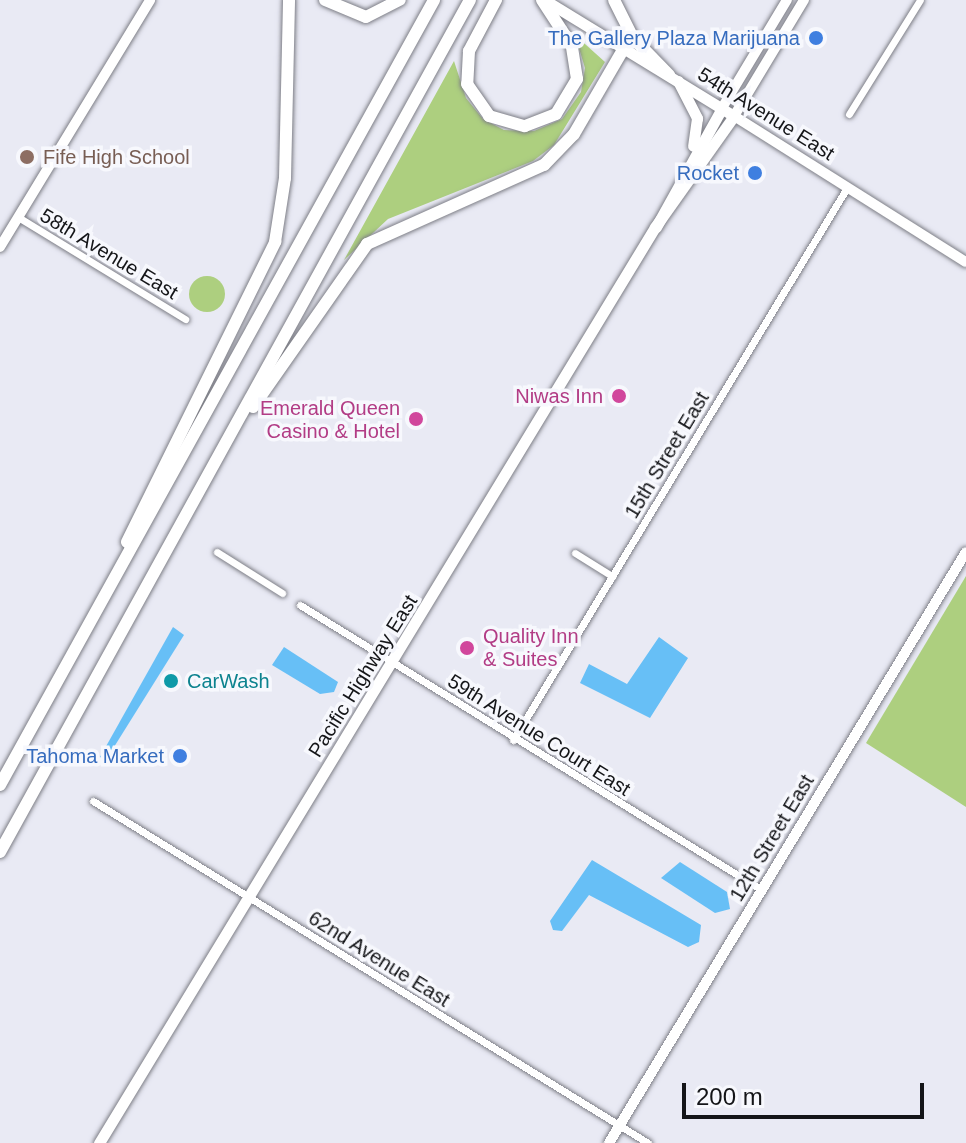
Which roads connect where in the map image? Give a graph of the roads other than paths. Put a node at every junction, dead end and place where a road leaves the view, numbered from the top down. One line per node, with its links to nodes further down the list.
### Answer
1 (150, 0): 20 (main road)
2 (289, 0): 30 (highway)
3 (325, 0): 4 (highway)
4 (400, 0)
5 (434, 0): 30 (highway)
6 (470, 0): 25 (highway)
7 (496, 0): 8 (highway)
8 (543, 0): 13 (main road, 54th Avenue East)
9 (614, 0): 14 (highway)
10 (787, 0): 15 (main road, Pacific Highway East)
11 (804, 0): 17 (main road, Pacific Highway East)
12 (920, 0): 16 (street)
13 (624, 48): 14 (main road, 54th Avenue East); 25 (highway)
14 (673, 78): 15 (main road, 54th Avenue East); 18 (main road)
15 (722, 108): 17 (main road, 54th Avenue East); 18 (main road, Pacific Highway East)
16 (849, 114)
17 (734, 116): 19 (main road, 54th Avenue East); 21 (main road, Pacific Highway East)
18 (685, 167): 21 (main road, Pacific Highway East)
19 (848, 186): 23 (main road, 54th Avenue East); 29 (street, 15th Street East)
20 (18, 217): 22 (main road); 24 (street, 58th Avenue East)
21 (655, 227): 33 (main road, Pacific Highway East)
22 (0, 247)
23 (966, 262)
24 (185, 319)
25 (186, 513): 37 (highway)
26 (217, 552): 31 (street)
27 (966, 552): 38 (main road, 12th Street East)
28 (575, 553): 29 (street)
29 (612, 576): 34 (street, 15th Street East)
30 (112, 582): 35 (highway)
31 (282, 593)
32 (300, 605): 33 (street, 59th Avenue Court East)
33 (393, 661): 34 (street, 59th Avenue Court East); 39 (main road, Pacific Highway East)
34 (513, 740): 38 (street, 59th Avenue Court East)
35 (0, 785)
36 (93, 801): 39 (street, 62nd Avenue East)
37 (0, 852)
38 (762, 890): 40 (main road, 12th Street East)
39 (249, 896): 40 (street, 62nd Avenue East); 41 (main road, Pacific Highway East)
40 (620, 1125): 42 (main road, 12th Street East); 43 (street, 62nd Avenue East)
41 (99, 1143)
42 (609, 1143)
43 (648, 1143)

